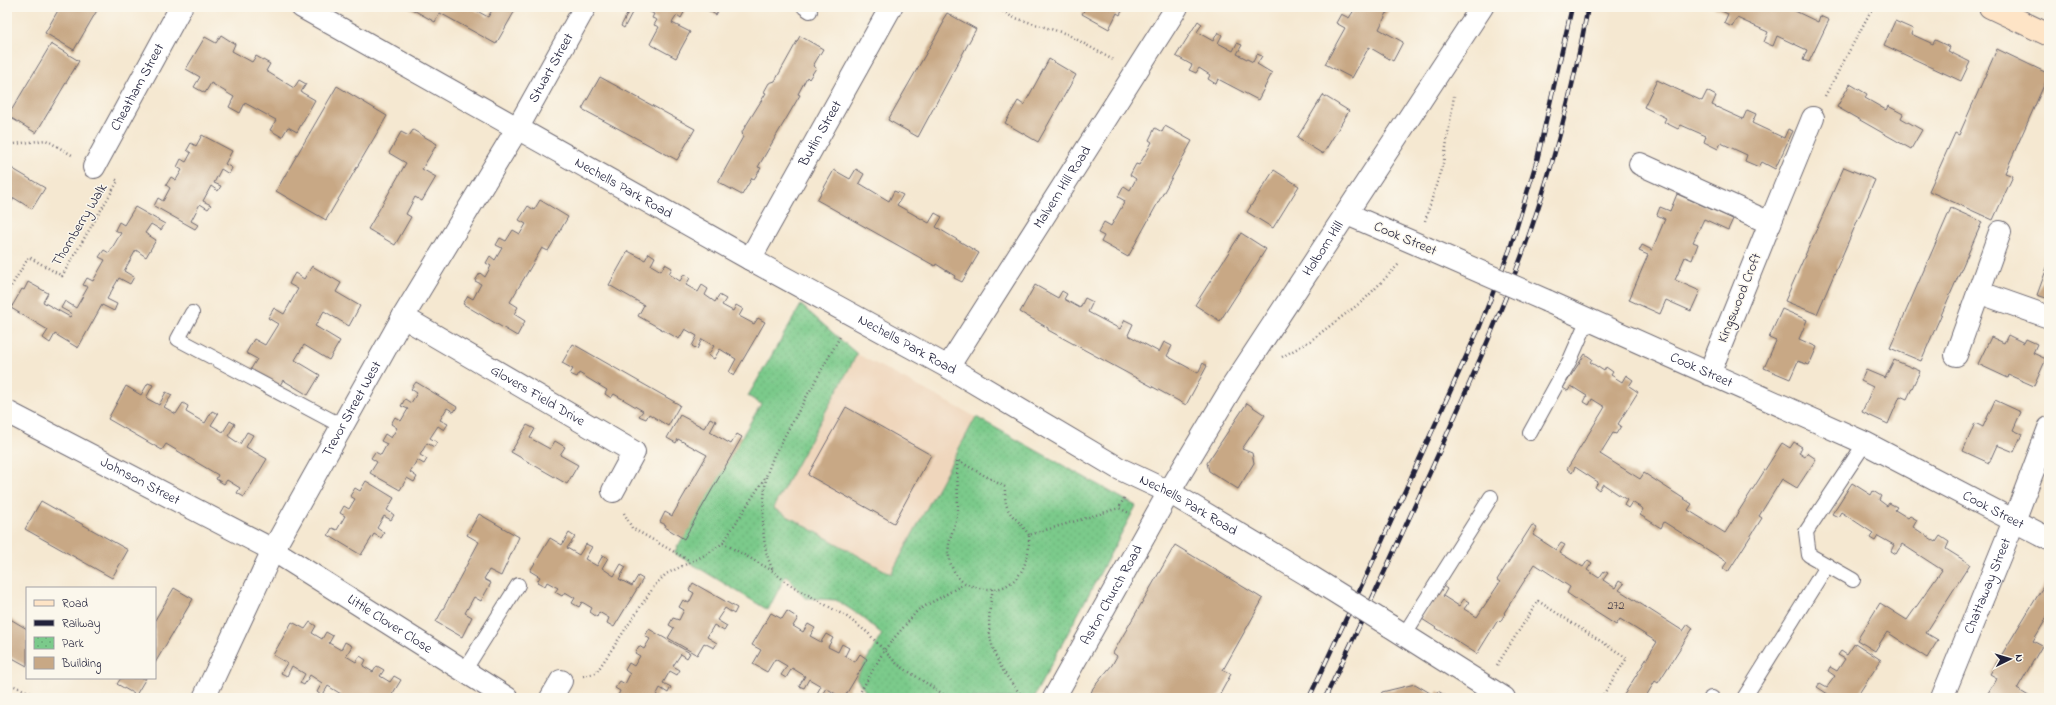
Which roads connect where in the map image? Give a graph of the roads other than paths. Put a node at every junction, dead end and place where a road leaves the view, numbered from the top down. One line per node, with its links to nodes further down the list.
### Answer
1 (181, 7): 12 (street, Cheatham Street)
2 (302, 7): 10 (street, Nechells Park Road)
3 (586, 7): 10 (street, Stuart Street)
4 (891, 7): 16 (street, Butlin Street)
5 (1177, 7): 23 (street, Malvern Hill Road)
6 (1482, 7): 13 (street, Holborn Hill)
7 (1990, 7): 8 (street)
8 (2049, 35)
9 (1813, 118): 14 (street, Kingswood Croft)
10 (517, 129): 16 (street, Nechells Park Road); 19 (street, Trevor Street West)
11 (1640, 164): 14 (street)
12 (94, 167)
13 (1346, 214): 21 (street, Cook Street, bridge); 31 (street, Holborn Hill)
14 (1770, 223): 24 (street, Kingswood Croft)
15 (2000, 232): 17 (street)
16 (750, 259): 23 (street, Nechells Park Road)
17 (1978, 292): 20 (street); 22 (street)
18 (192, 314): 26 (lane)
19 (403, 317): 26 (street, Trevor Street West); 30 (street, Glovers Field Drive)
20 (2049, 317)
21 (1588, 319): 24 (street, Cook Street); 28 (lane)
22 (1956, 355)
23 (948, 367): 31 (street, Nechells Park Road)
24 (1709, 374): 29 (street, Cook Street)
25 (7, 412): 35 (street, Johnson Street)
26 (342, 426): 35 (street, Trevor Street West)
27 (2049, 428): 33 (street, Chattaway Street)
28 (1530, 434)
29 (1865, 443): 33 (street, Cook Street); 36 (lane)
30 (613, 491)
31 (1169, 492): 39 (street, Nechells Park Road, bridge); 43 (street, Aston Church Road)
32 (1491, 497): 39 (lane)
33 (2014, 521): 34 (street, Cook Street); 46 (street, Chattaway Street)
34 (2049, 539)
35 (273, 550): 40 (street, Little Clover Close); 41 (street, Trevor Street West)
36 (1827, 565): 37 (lane); 45 (lane)
37 (1853, 580)
38 (518, 585): 40 (lane)
39 (1397, 630): 44 (street, Nechells Park Road)
40 (464, 671): 42 (street, Little Clover Close)
41 (204, 698)
42 (507, 698)
43 (1054, 698)
44 (1504, 698)
45 (1744, 698)
46 (1942, 698)

